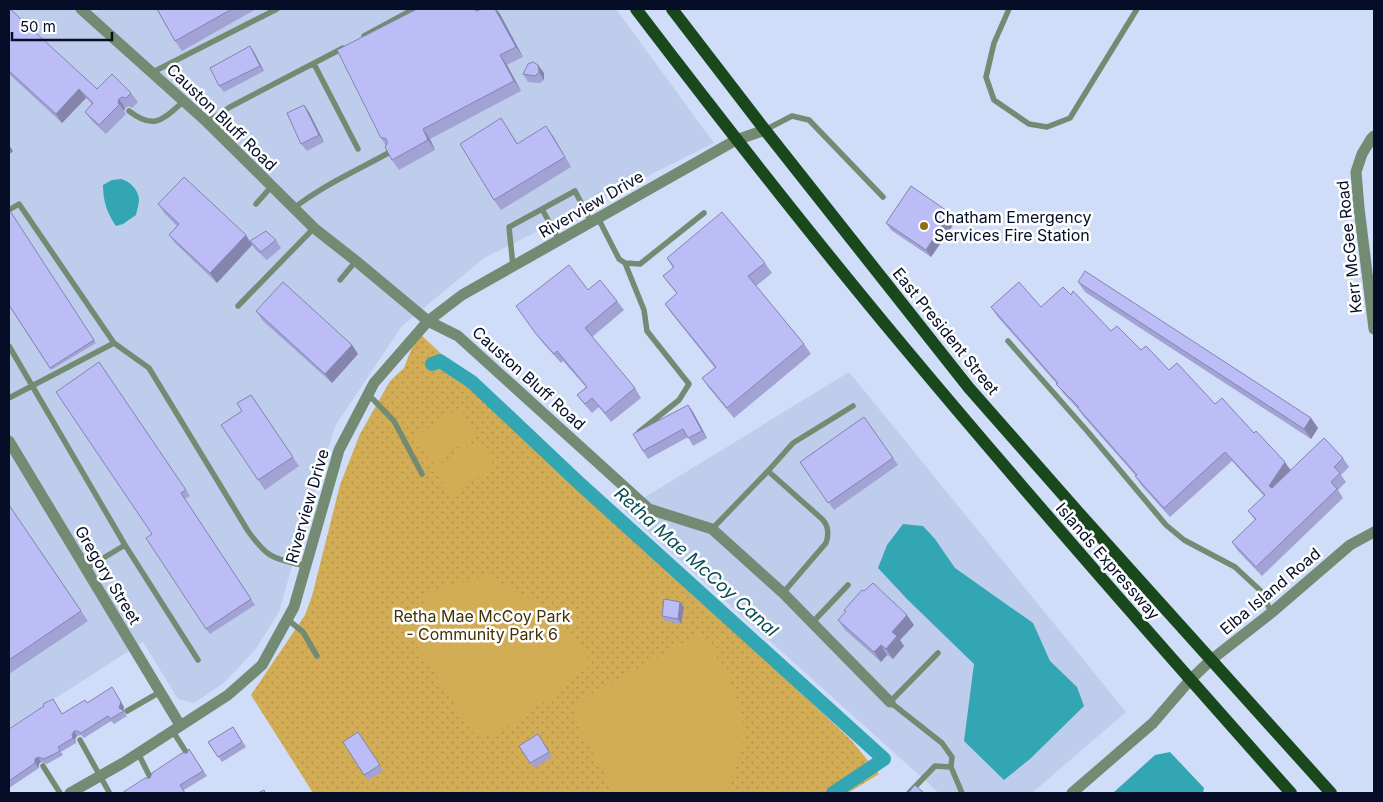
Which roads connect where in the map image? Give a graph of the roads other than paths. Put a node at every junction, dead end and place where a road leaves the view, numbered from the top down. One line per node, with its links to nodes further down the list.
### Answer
1 (82, 9): 11 (street, Causton Bluff Road)
2 (277, 9): 11 (lane)
3 (414, 9): 8 (lane)
4 (636, 9): 17 (main road)
5 (672, 9): 15 (main road, East President Street)
6 (1009, 9): 7 (lane)
7 (1137, 9)
8 (362, 37)
9 (346, 46): 10 (lane)
10 (314, 64): 14 (lane); 18 (lane)
11 (153, 72): 12 (street, Causton Bluff Road)
12 (184, 101): 13 (lane); 14 (street, Causton Bluff Road)
13 (129, 111)
14 (207, 122): 20 (street, Causton Bluff Road)
15 (765, 130): 17 (street, Riverview Drive); 21 (lane); 61 (main road, East President Street)
16 (1374, 136): 36 (street, Kerr McGee Road)
17 (736, 140): 27 (street, Riverview Drive); 62 (main road, Islands Expressway)
18 (358, 149)
19 (390, 152): 23 (lane)
20 (271, 187): 22 (lane); 23 (street, Causton Bluff Road)
21 (883, 197)
22 (256, 204)
23 (294, 208): 28 (street, Causton Bluff Road)
24 (542, 209): 27 (lane); 29 (lane); 32 (lane)
25 (9, 210): 38 (lane)
26 (704, 213): 31 (lane)
27 (595, 220): 29 (street, Riverview Drive); 31 (lane)
28 (314, 228): 30 (street, Causton Bluff Road); 34 (lane)
29 (559, 240): 32 (street, Riverview Drive)
30 (356, 261): 33 (lane); 35 (street, Causton Bluff Road)
31 (625, 264): 44 (lane)
32 (513, 267): 35 (street, Riverview Drive)
33 (340, 280)
34 (238, 306)
35 (428, 321): 41 (street, Riverview Drive); 48 (street, Causton Bluff Road)
36 (1374, 329)
37 (1008, 341): 55 (lane)
38 (114, 343): 40 (lane); 51 (lane)
39 (9, 346): 40 (lane)
40 (32, 385): 42 (lane); 50 (lane)
41 (368, 394): 47 (lane); 51 (street, Riverview Drive)
42 (9, 398)
43 (853, 406): 46 (lane)
44 (639, 432)
45 (9, 440): 52 (street, Gregory Street)
46 (768, 471): 48 (lane); 54 (lane)
47 (422, 474)
48 (712, 529): 54 (street, Causton Bluff Road)
49 (1374, 532): 55 (street, Elba Island Road)
50 (125, 545): 52 (lane); 60 (lane)
51 (306, 566): 56 (street, Riverview Drive)
52 (85, 569): 63 (street, Gregory Street)
53 (848, 585): 57 (lane)
54 (782, 593): 57 (street, Causton Bluff Road)
55 (1271, 613): 61 (street, Elba Island Road)
56 (287, 619): 59 (lane); 66 (street, Riverview Drive)
57 (812, 623): 64 (street, Causton Bluff Road)
58 (938, 653): 64 (lane)
59 (317, 656)
60 (198, 660)
61 (1211, 660): 62 (street, Elba Island Road); 81 (main road)
62 (1190, 680): 79 (street, Elba Island Road); 80 (main road, Islands Expressway)
63 (160, 692): 65 (lane); 66 (street, Gregory Street)
64 (890, 702): 71 (lane)
65 (127, 711)
66 (176, 728): 68 (street, Riverview Drive); 69 (lane)
67 (80, 740): 72 (lane)
68 (138, 753): 72 (street, Riverview Drive); 73 (lane)
69 (188, 755)
70 (42, 766): 75 (lane)
71 (950, 767): 77 (lane); 78 (lane)
72 (100, 776): 74 (lane); 76 (street, Riverview Drive)
73 (152, 779)
74 (109, 792)
75 (60, 793)
76 (70, 793)
77 (909, 793)
78 (962, 793)
79 (1072, 793)
80 (1291, 793)
81 (1331, 793)

